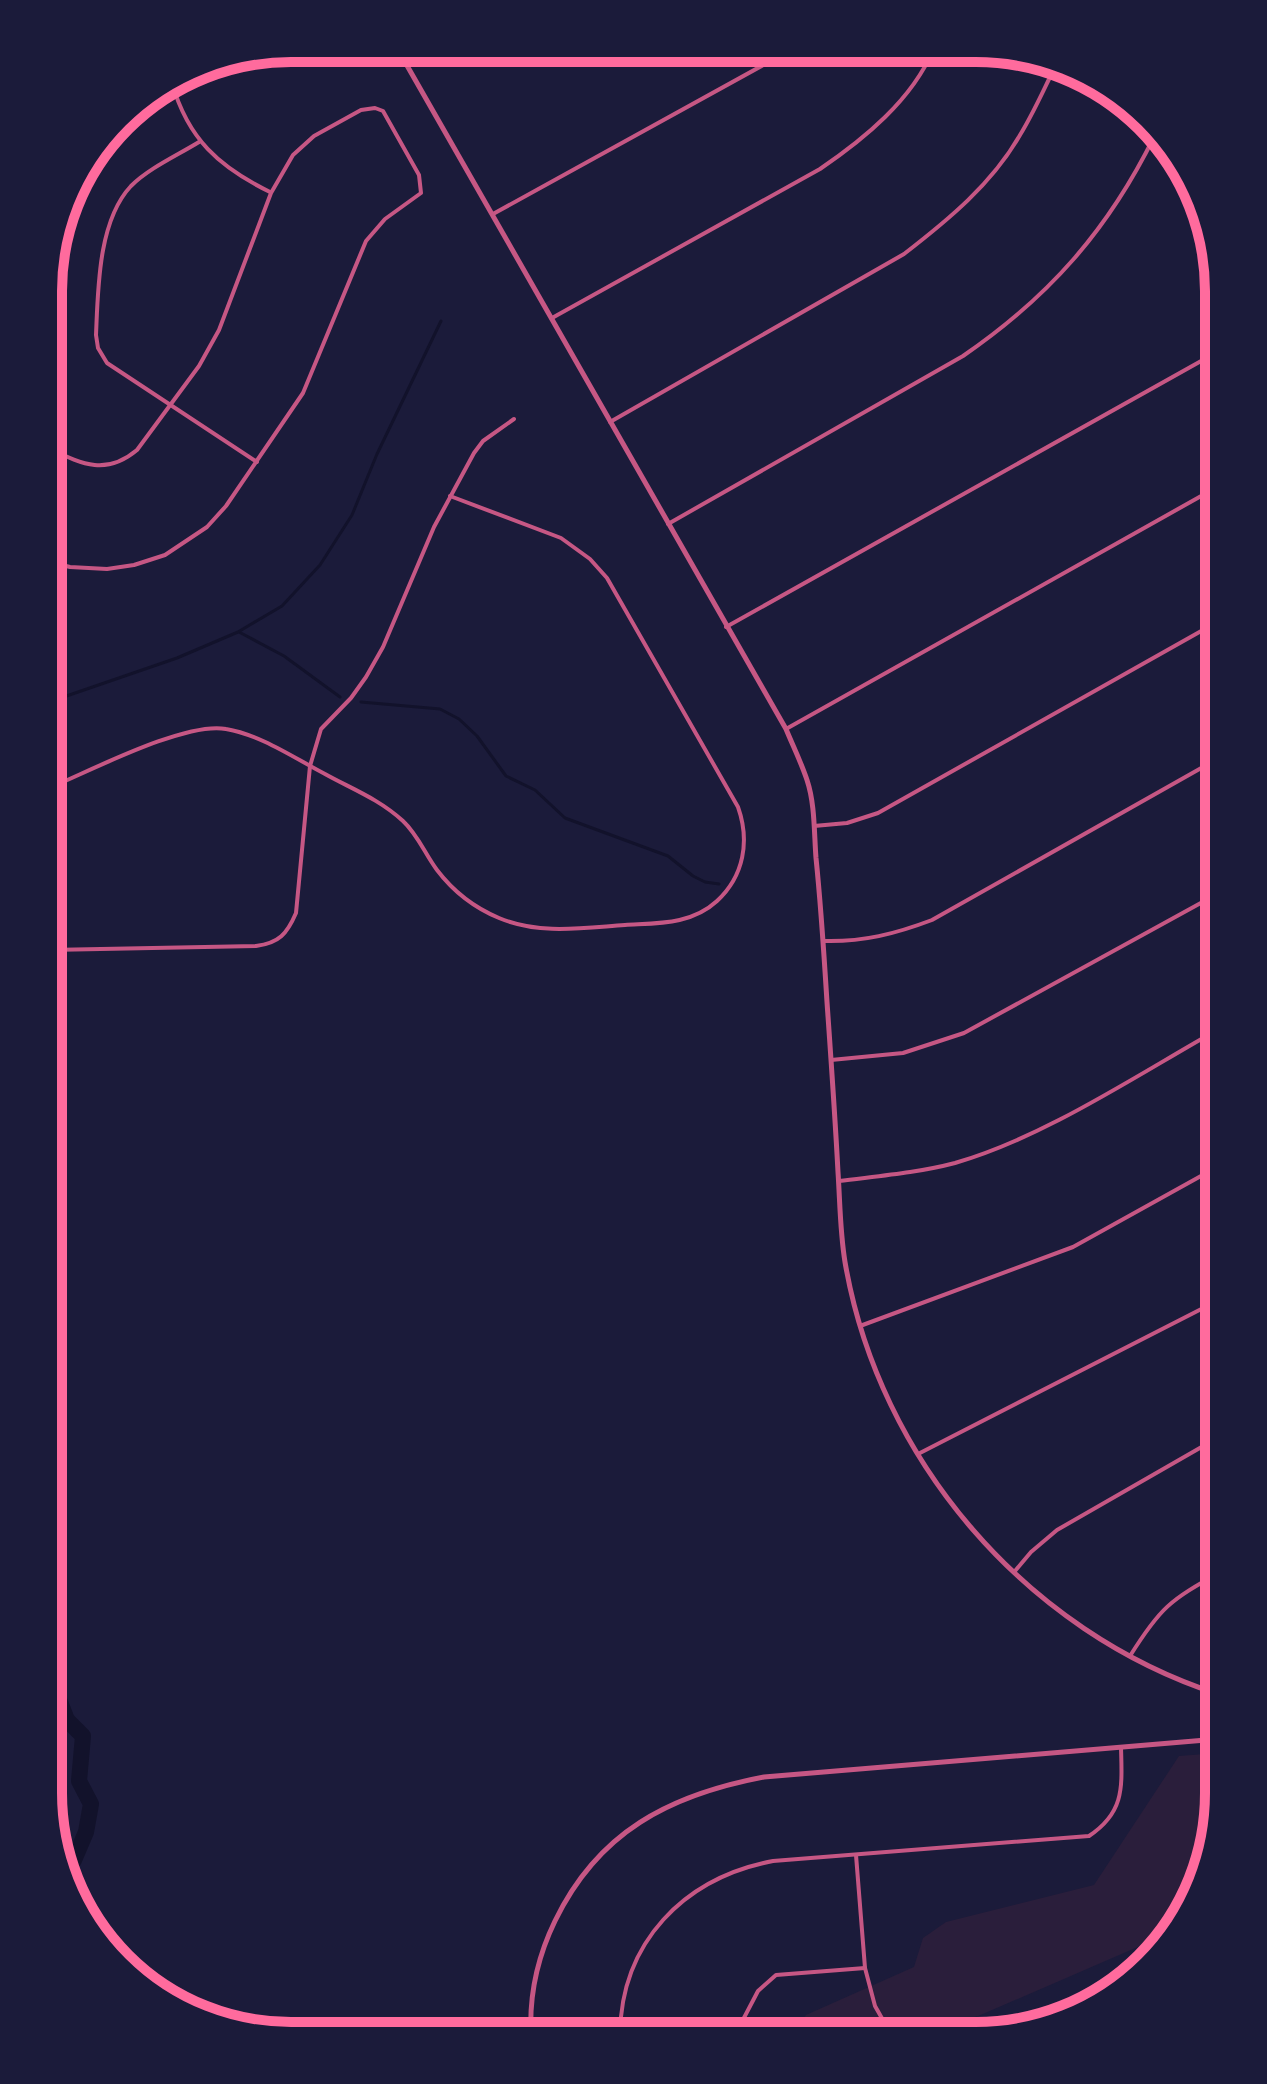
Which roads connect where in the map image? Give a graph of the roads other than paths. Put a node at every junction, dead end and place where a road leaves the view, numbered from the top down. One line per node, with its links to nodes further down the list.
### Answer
1 (405, 62): 9 (street)
2 (768, 62): 9 (street)
3 (926, 62): 10 (street)
4 (1051, 75): 14 (street)
5 (175, 93): 6 (street)
6 (199, 142): 8 (street); 12 (street)
7 (1151, 143): 19 (street)
8 (271, 193): 12 (street); 16 (street)
9 (493, 214): 10 (street)
10 (551, 319): 14 (street)
11 (1205, 359): 21 (street)
12 (170, 405): 15 (street); 16 (street)
13 (514, 419): 18 (street)
14 (610, 422): 19 (street)
15 (62, 454)
16 (257, 462): 20 (street)
17 (1205, 494): 23 (street)
18 (450, 496): 24 (street); 24 (street)
19 (667, 524): 21 (street)
20 (62, 565)
21 (725, 627): 23 (street)
22 (1205, 629): 27 (street)
23 (786, 729): 27 (street)
24 (310, 766): 26 (street); 30 (street)
25 (1205, 766): 29 (street)
26 (62, 783)
27 (814, 826): 29 (street)
28 (1205, 901): 32 (street)
29 (824, 941): 32 (street)
30 (62, 950)
31 (1205, 1037): 34 (street)
32 (831, 1060): 34 (street)
33 (1205, 1174): 36 (street)
34 (839, 1181): 36 (street)
35 (1205, 1307): 38 (street)
36 (860, 1327): 38 (street)
37 (1205, 1445): 39 (street)
38 (918, 1454): 39 (street)
39 (1013, 1573): 41 (street)
40 (1205, 1581): 41 (street)
41 (1130, 1656): 42 (street)
42 (1205, 1689)
43 (1205, 1740): 44 (street)
44 (1121, 1747): 45 (street); 47 (street)
45 (856, 1855): 46 (street); 48 (street)
46 (865, 1968): 49 (street); 50 (street)
47 (531, 2022)
48 (621, 2022)
49 (742, 2022)
50 (884, 2022)

